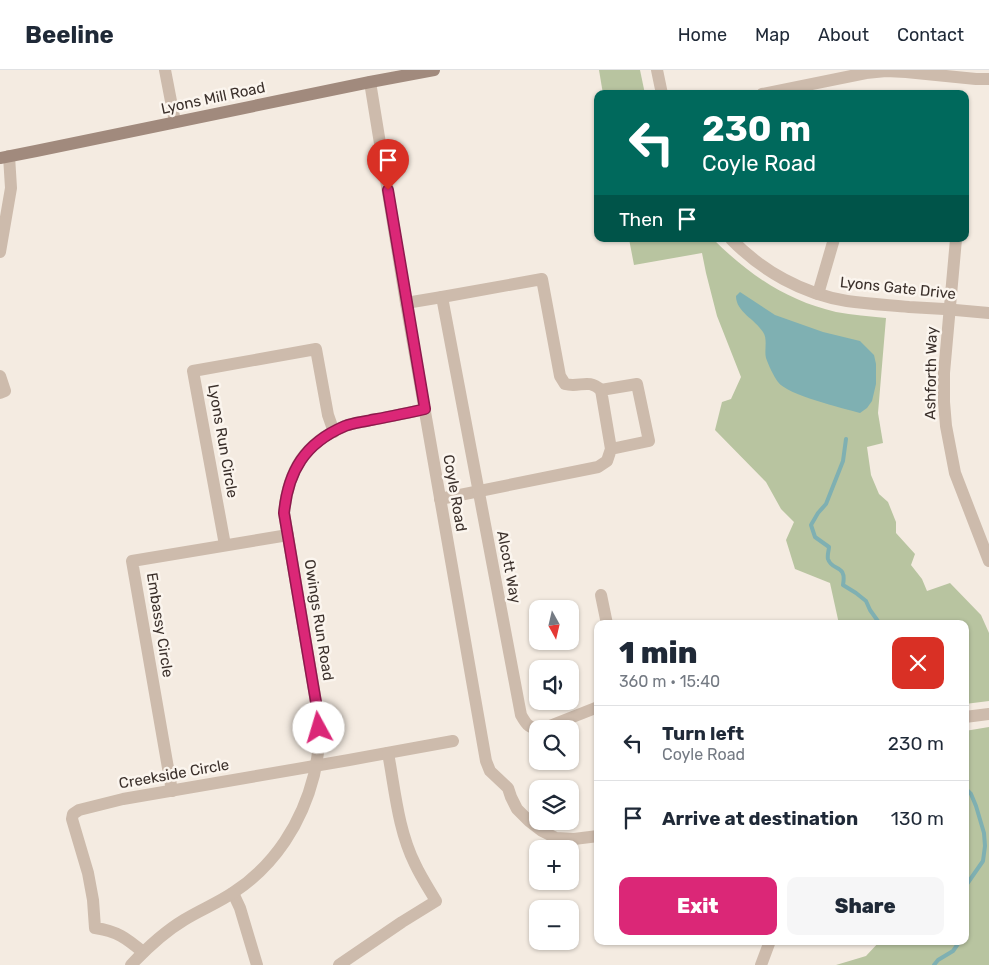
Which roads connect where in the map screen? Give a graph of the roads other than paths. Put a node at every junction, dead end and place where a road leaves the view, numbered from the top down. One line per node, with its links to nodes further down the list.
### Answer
1 (165, 70): 8 (street)
2 (434, 70): 5 (main road, Lyons Mill Road)
3 (657, 70): 6 (street)
4 (989, 79): 7 (street)
5 (370, 82): 8 (main road, Lyons Mill Road); 16 (street, Coyle Road)
6 (661, 90)
7 (782, 90)
8 (175, 122): 9 (main road, Lyons Mill Road)
9 (5, 157): 13 (street)
10 (734, 242): 14 (street, Lyons Gate Drive)
11 (833, 242): 14 (street)
12 (956, 242): 17 (street, Ashforth Way)
13 (0, 252)
14 (818, 294): 17 (street, Lyons Gate Drive)
15 (442, 297): 16 (street); 20 (street); 25 (street, Alcott Way)
16 (406, 303): 22 (street, Coyle Road)
17 (950, 309): 18 (street, Lyons Gate Drive); 29 (street, Ashforth Way)
18 (989, 313)
19 (0, 376): 21 (street)
20 (601, 390): 24 (street); 24 (street)
21 (0, 393)
22 (425, 409): 23 (street, Owings Run Road); 26 (street, Coyle Road)
23 (334, 432): 27 (street, Owings Run Road); 28 (street, Lyons Run Circle)
24 (611, 449): 25 (street)
25 (478, 492): 26 (street); 36 (street, Alcott Way)
26 (440, 499): 41 (street, Coyle Road)
27 (288, 535): 28 (street, Embassy Circle); 39 (street, Owings Run Road)
28 (225, 545): 40 (street, Embassy Circle)
29 (989, 561)
30 (601, 595): 31 (street)
31 (606, 620)
32 (594, 709): 35 (street)
33 (989, 714): 34 (street)
34 (969, 716)
35 (565, 720)
36 (529, 726)
37 (453, 741): 38 (street, Creekside Circle)
38 (388, 753): 39 (street, Creekside Circle); 47 (street)
39 (316, 765): 40 (street, Creekside Circle); 42 (street, Owings Run Road)
40 (172, 791): 44 (street, Creekside Circle)
41 (594, 836)
42 (233, 893): 44 (street, Owings Run Road); 46 (street)
43 (769, 945): 48 (street)
44 (144, 952): 45 (street, Owings Run Road)
45 (131, 965)
46 (257, 965)
47 (339, 965)
48 (762, 965)

